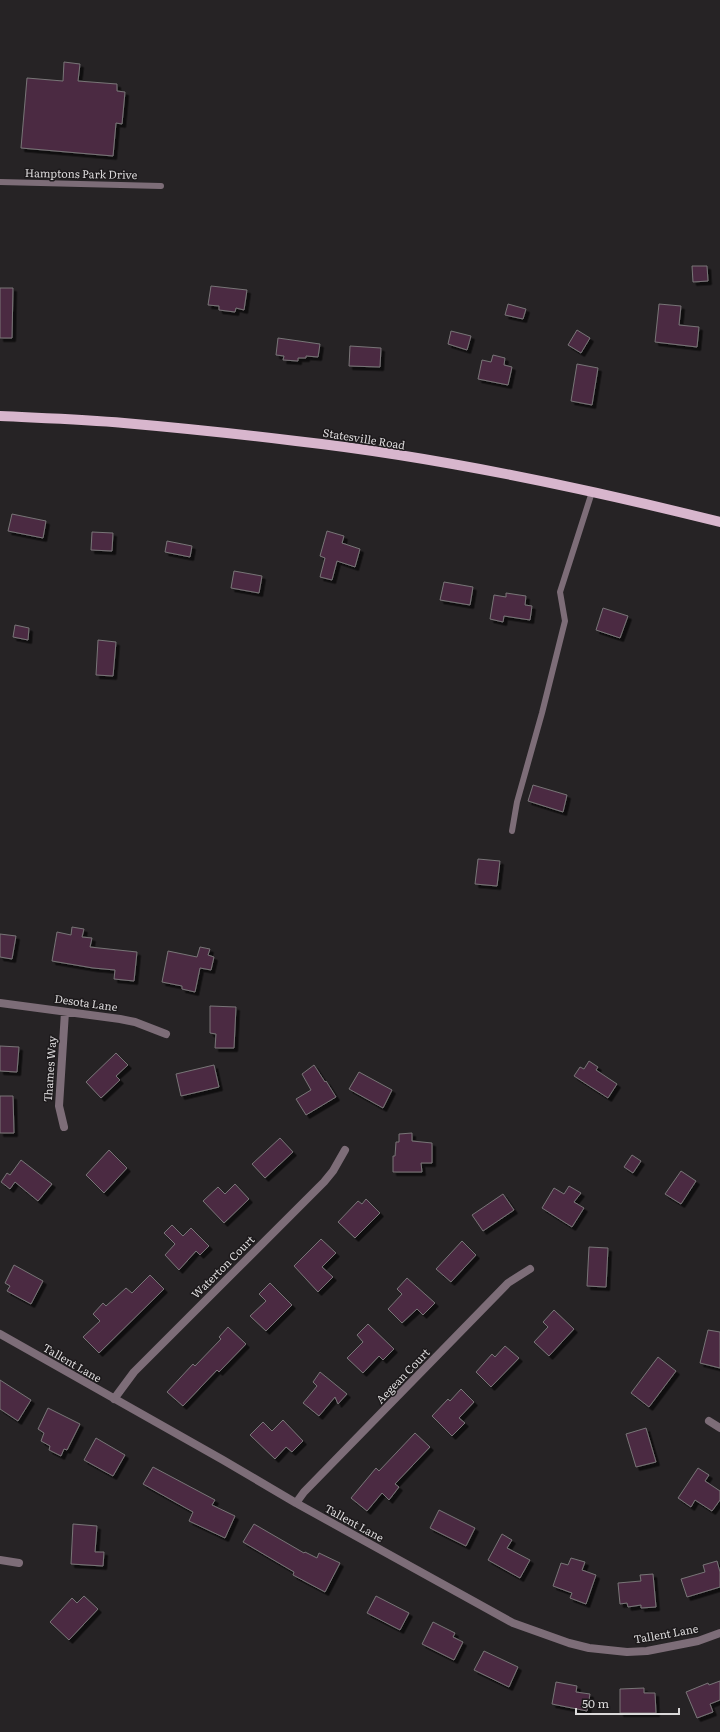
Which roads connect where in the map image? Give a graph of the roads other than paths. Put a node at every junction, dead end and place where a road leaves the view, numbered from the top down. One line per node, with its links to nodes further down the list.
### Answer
1 (0, 182): 2 (lane, Hamptons Park Drive)
2 (161, 186)
3 (0, 416): 4 (main road, Statesville Road)
4 (592, 492): 5 (main road, Statesville Road); 6 (lane)
5 (720, 522)
6 (512, 831)
7 (0, 1003): 8 (street, Desota Lane)
8 (65, 1012): 9 (street, Desota Lane); 10 (street, Thames Way)
9 (166, 1034)
10 (64, 1128)
11 (345, 1150): 14 (street, Waterton Court)
12 (530, 1269): 17 (street, Aegean Court)
13 (0, 1334): 14 (street, Tallent Lane)
14 (114, 1399): 17 (street, Tallent Lane)
15 (709, 1421): 16 (street)
16 (720, 1428)
17 (296, 1503): 20 (street, Tallent Lane)
18 (0, 1560): 19 (street)
19 (19, 1563)
20 (720, 1633)

